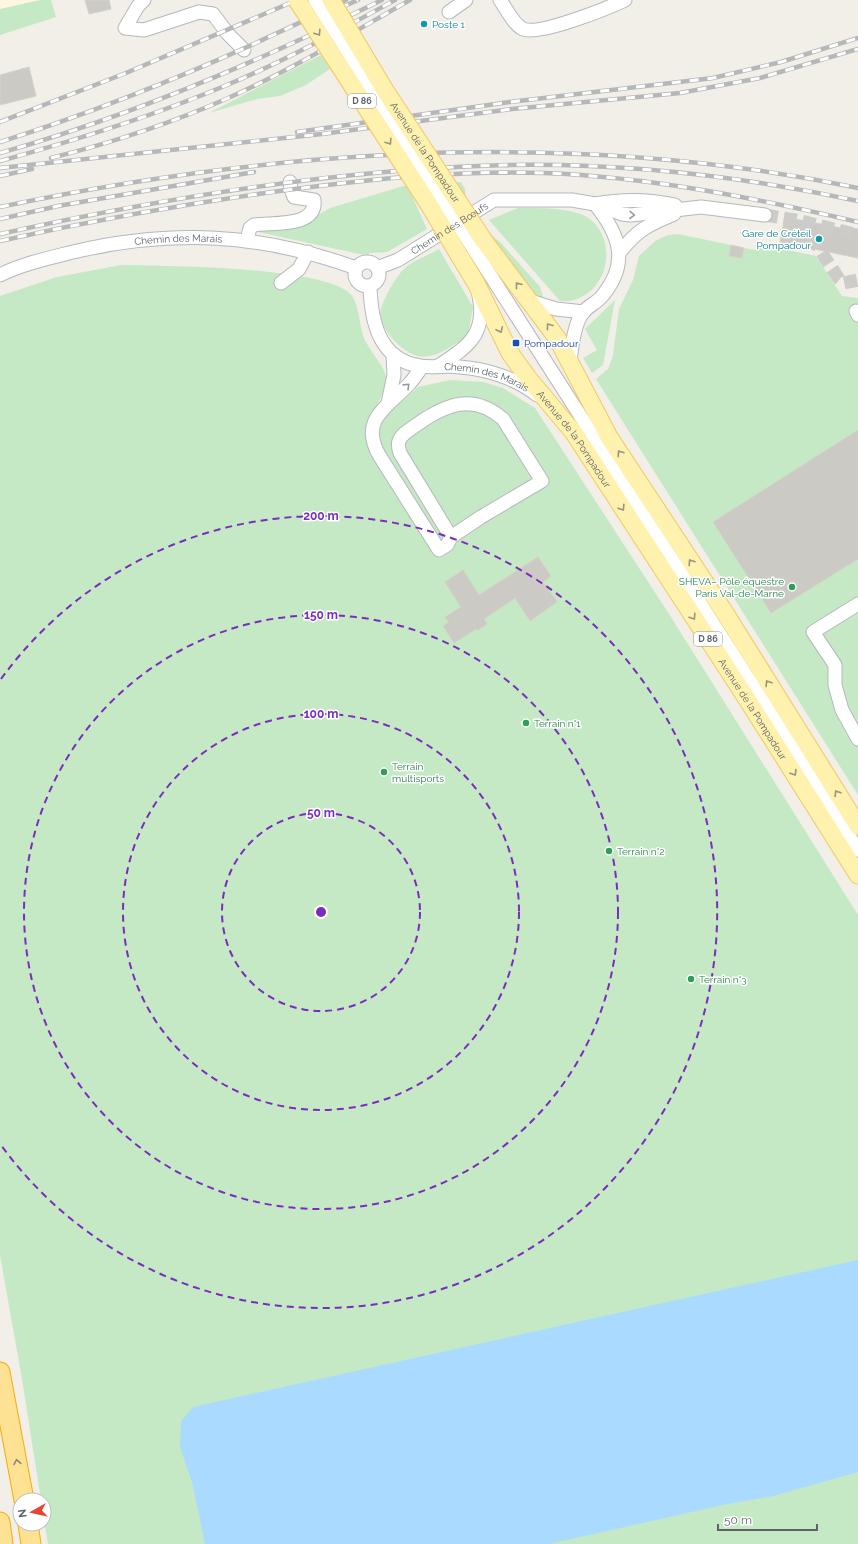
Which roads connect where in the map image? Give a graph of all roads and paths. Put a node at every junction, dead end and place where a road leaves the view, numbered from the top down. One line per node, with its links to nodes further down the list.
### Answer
1 (144, 0): 9 (street)
2 (297, 0): 15 (main road, Avenue de la Pompadour / D 86, one-way to 15, bridge)
3 (316, 0): 15 (street, Avenue de la Pompadour, bridge)
4 (330, 0): 15 (main road, Avenue de la Pompadour / D 86, bridge)
5 (466, 0): 8 (street)
6 (500, 0): 7 (street)
7 (625, 0)
8 (450, 12)
9 (244, 50)
10 (290, 182): 14 (street)
11 (595, 204): 12 (street, Chemin des Bœufs); 17 (street, Chemin des Bœufs); 19 (street, Chemin des Bœufs)
12 (688, 208): 13 (street, Chemin des Bœufs); 17 (street, Chemin des Bœufs)
13 (765, 215)
14 (247, 240): 16 (street, Chemin des Marais); 20 (street, Chemin des Marais)
15 (472, 248): 22 (main road, Avenue de la Pompadour / D 86); 24 (main road, Avenue de la Pompadour / D 86, one-way to 15); 36 (street, Avenue de la Pompadour)
16 (308, 252): 18 (street, Chemin des Marais); 21 (street)
17 (620, 252): 25 (street, Chemin des Bœufs)
18 (356, 268): 19 (street); 23 (street)
19 (377, 268): 23 (street)
20 (0, 275)
21 (281, 283)
22 (476, 283): 28 (street, Chemin des Marais); 31 (main road, Avenue de la Pompadour / D 86, one-way to 31)
23 (370, 286): 26 (street, Chemin des Marais)
24 (530, 302): 25 (street); 27 (main road, Avenue de la Pompadour / D 86, one-way to 24)
25 (584, 312): 27 (street, Chemin des Bœufs)
26 (393, 354): 29 (street, Chemin des Marais); 30 (street)
27 (570, 361): 35 (main road, Avenue de la Pompadour / D 86, one-way to 27)
28 (437, 366): 29 (street, Chemin des Marais); 31 (street, Chemin des Marais)
29 (422, 367): 30 (street, one-way to 29)
30 (388, 403): 32 (street)
31 (552, 407): 37 (main road, Avenue de la Pompadour / D 86, one-way to 37)
32 (451, 537): 32 (street)
33 (858, 604): 34 (street)
34 (858, 739)
35 (858, 826)
36 (858, 850)
37 (858, 875)
38 (0, 1372): 39 (highway, one-way to 38)
39 (22, 1492)
40 (0, 1522): 42 (highway)
41 (29, 1532): 43 (highway)
42 (3, 1544)
43 (31, 1544)

